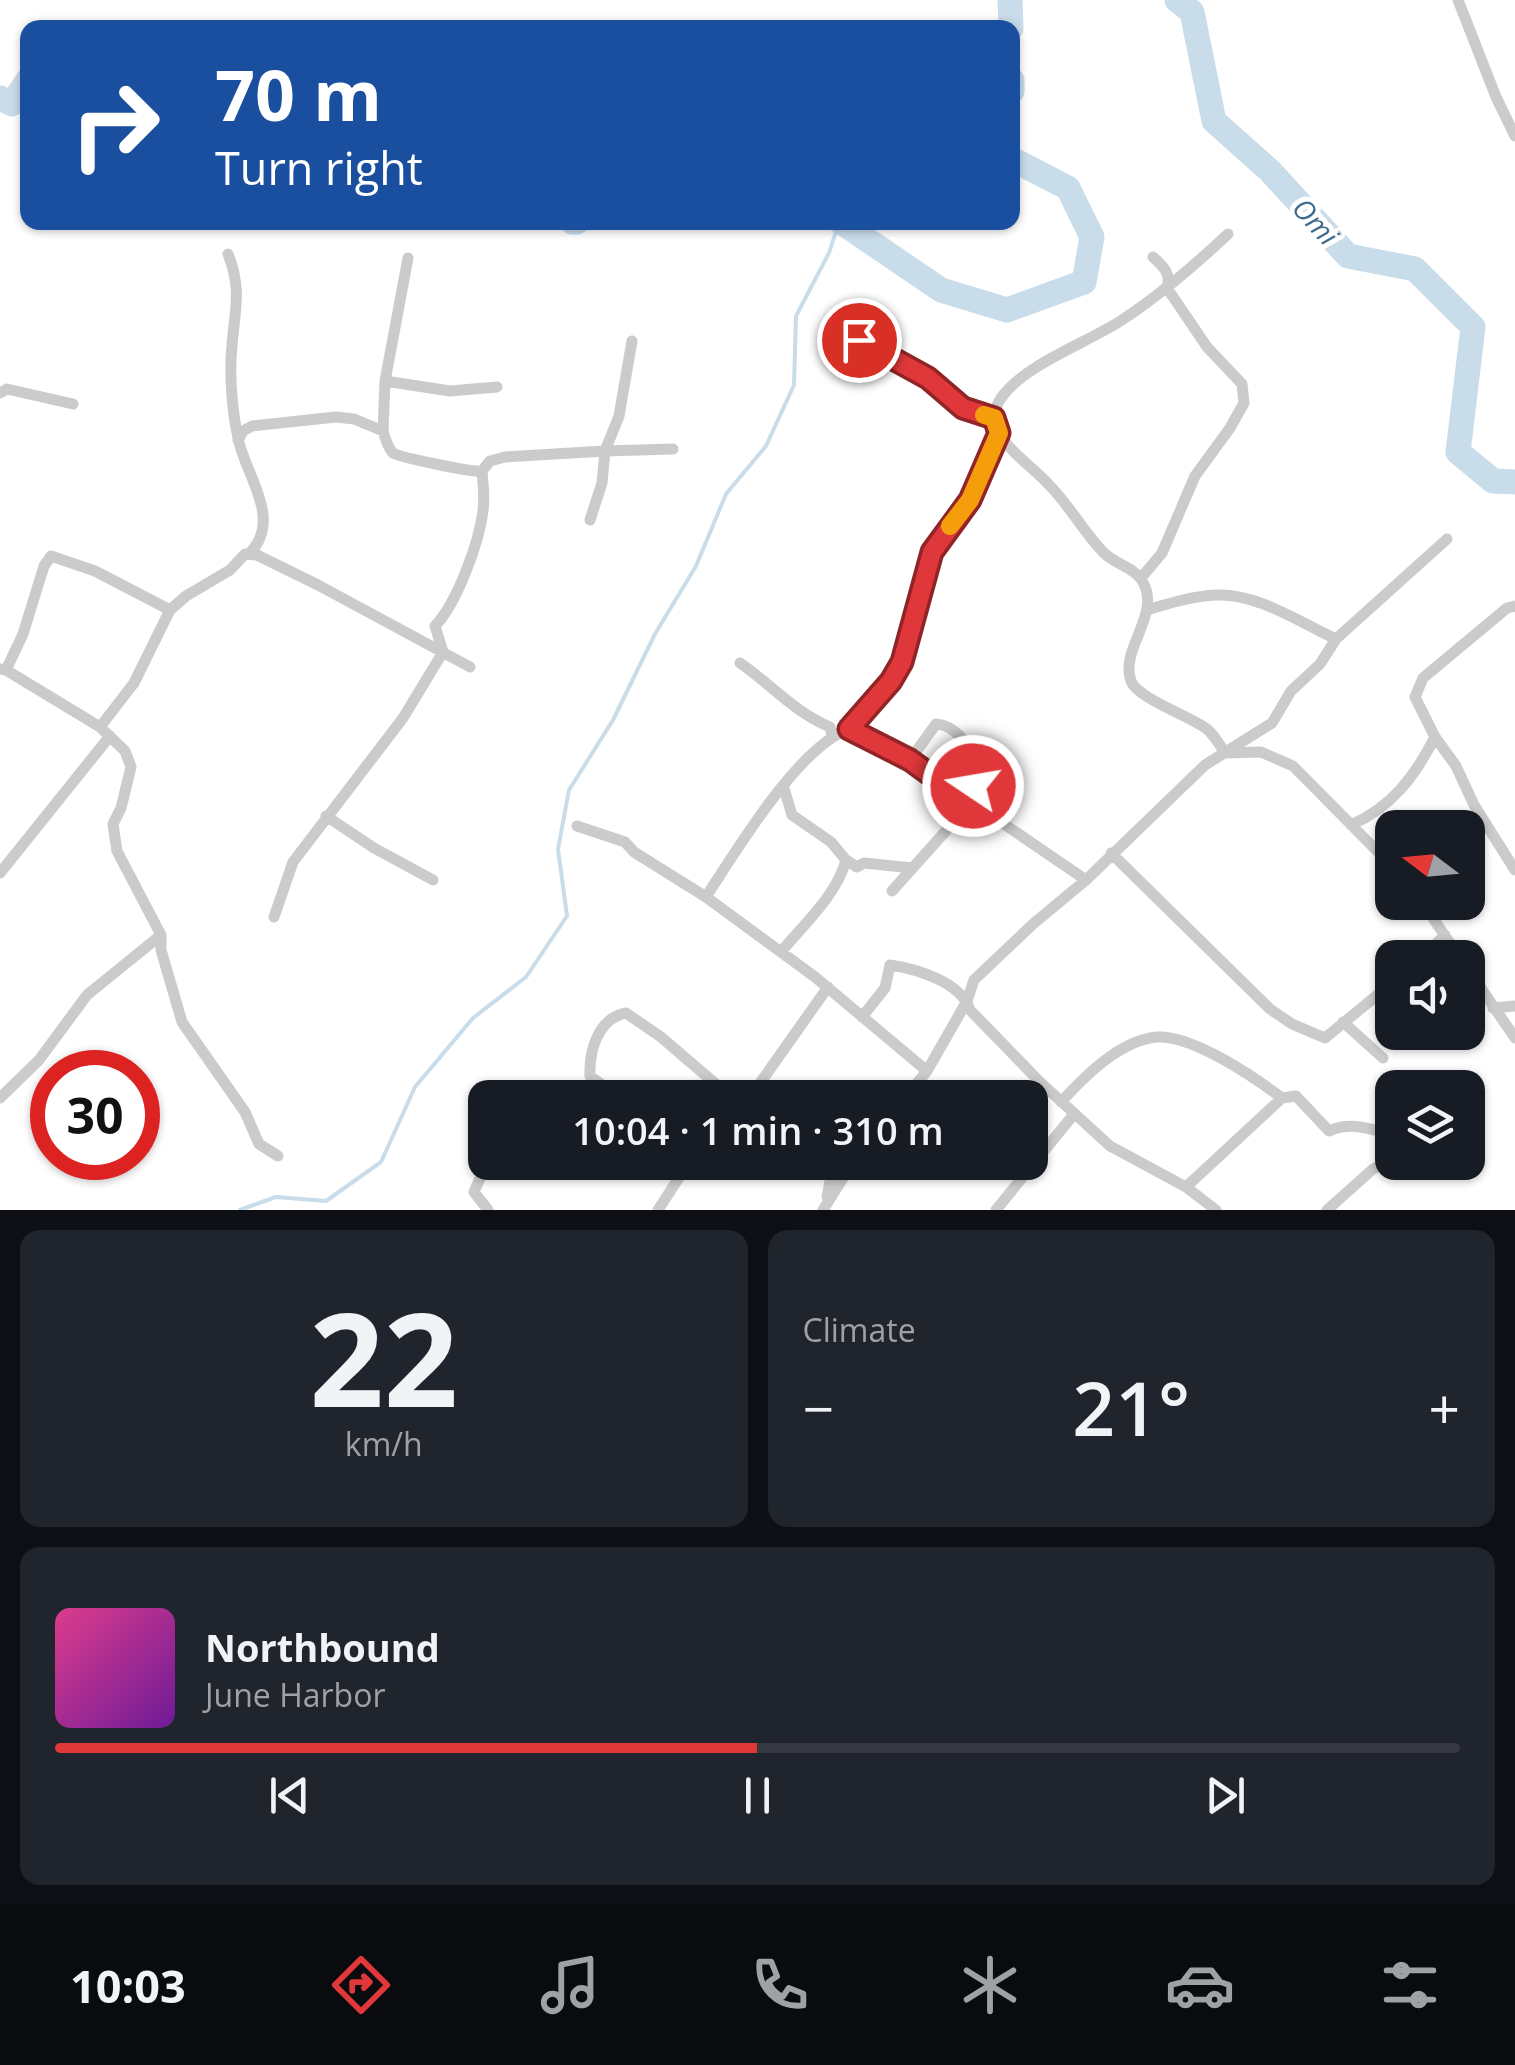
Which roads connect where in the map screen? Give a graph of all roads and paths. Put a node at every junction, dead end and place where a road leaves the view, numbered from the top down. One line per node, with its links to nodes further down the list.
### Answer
1 (1458, 0): 2 (street)
2 (1515, 136)
3 (1228, 234): 7 (street)
4 (228, 254): 17 (street)
5 (1153, 257): 7 (street)
6 (408, 258): 10 (street)
7 (1167, 288): 14 (street); 24 (street)
8 (859, 340): 14 (street)
9 (632, 341): 19 (street)
10 (385, 381): 11 (street); 15 (street)
11 (497, 387)
12 (0, 393): 13 (street)
13 (72, 404)
14 (994, 418): 16 (street)
15 (383, 431): 17 (street); 20 (street)
16 (999, 433): 24 (street); 33 (street)
17 (238, 440): 23 (street)
18 (673, 449): 19 (street)
19 (605, 451): 20 (street); 21 (street)
20 (482, 472): 29 (street)
21 (590, 520)
22 (1447, 538): 28 (street)
23 (250, 553): 26 (street); 29 (street)
24 (1141, 578): 27 (street)
25 (1515, 606): 36 (street)
26 (170, 610): 32 (street); 34 (street)
27 (1147, 610): 28 (street); 37 (street)
28 (1336, 639): 37 (street)
29 (443, 652): 31 (street); 41 (street)
30 (740, 663): 35 (street)
31 (470, 667)
32 (3, 669): 34 (street)
33 (849, 729): 35 (street); 38 (street)
34 (105, 731): 49 (street); 56 (street)
35 (832, 735): 39 (street)
36 (1436, 737): 42 (street); 48 (street)
37 (1225, 753): 42 (street); 45 (street)
38 (910, 760): 40 (street); 40 (street)
39 (784, 788): 46 (street); 53 (street)
40 (966, 801): 47 (street); 51 (street)
41 (326, 816): 50 (street); 54 (street)
42 (1351, 825): 44 (street)
43 (577, 826): 53 (street)
44 (1375, 849)
45 (1111, 853): 51 (street); 68 (street)
46 (846, 860): 47 (street); 60 (street)
47 (912, 868): 52 (street)
48 (1515, 870)
49 (0, 874)
50 (432, 880)
51 (1086, 880): 64 (street)
52 (892, 891)
53 (706, 897): 60 (street)
54 (274, 917)
55 (1434, 920): 57 (street)
56 (161, 935): 76 (street); 81 (street)
57 (1445, 936): 58 (street); 59 (street)
58 (1441, 940)
59 (1448, 940)
60 (782, 952): 61 (street)
61 (828, 987): 67 (street); 74 (street)
62 (1375, 996): 68 (street)
63 (1485, 997): 66 (street)
64 (967, 1001): 67 (street); 71 (street); 78 (street)
65 (1515, 1006): 66 (street)
66 (1492, 1008): 69 (street)
67 (862, 1018): 71 (street)
68 (1343, 1022): 70 (street)
69 (1515, 1038)
70 (1384, 1058)
71 (927, 1071): 75 (street)
72 (595, 1080): 73 (street)
73 (711, 1080)
74 (762, 1080)
75 (920, 1080)
76 (0, 1098)
77 (1282, 1098): 78 (street); 80 (street); 87 (street)
78 (1061, 1102): 79 (street)
79 (1074, 1114): 87 (street); 91 (street)
80 (1375, 1130)
81 (278, 1156)
82 (1375, 1168): 93 (street)
83 (479, 1180): 89 (street)
84 (677, 1180): 90 (street)
85 (829, 1180): 88 (street)
86 (841, 1180): 88 (street)
87 (1186, 1186): 92 (street)
88 (824, 1206)
89 (488, 1210)
90 (658, 1210)
91 (996, 1210)
92 (1216, 1210)
93 (1327, 1210)

